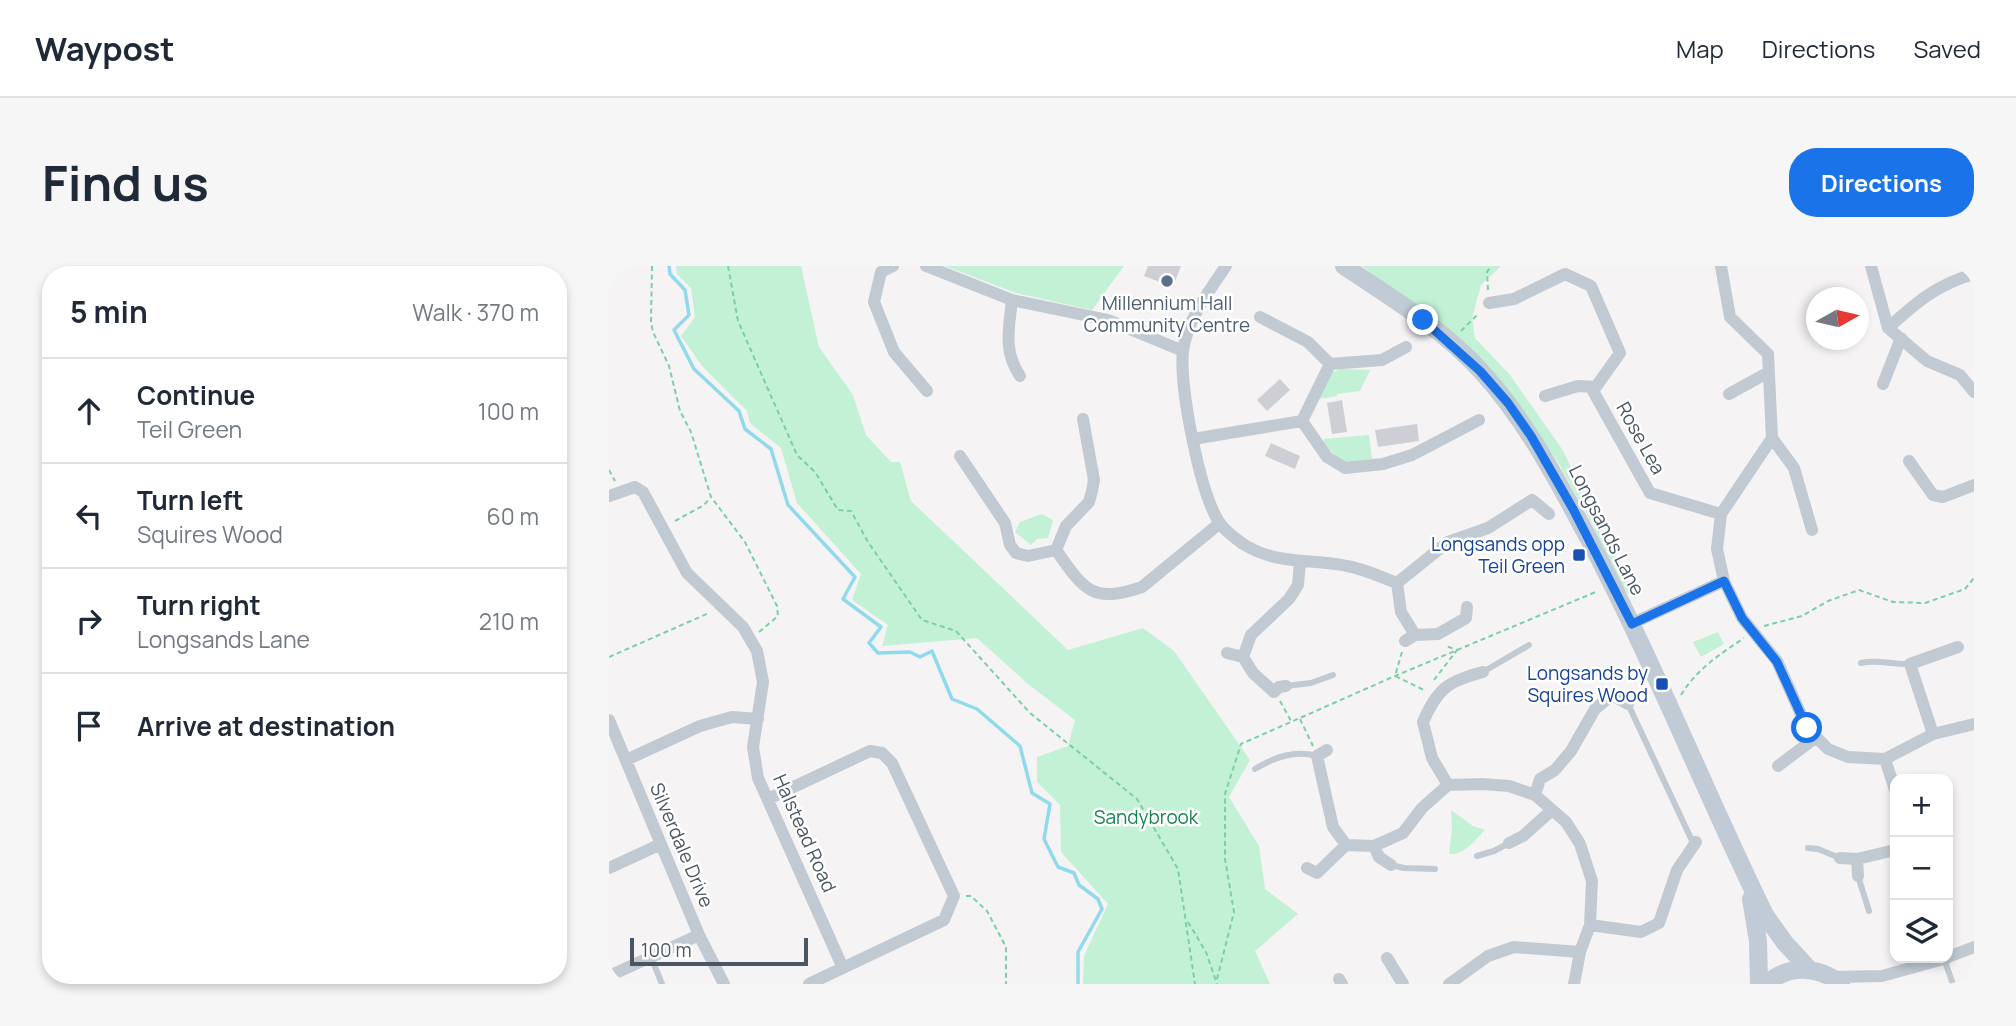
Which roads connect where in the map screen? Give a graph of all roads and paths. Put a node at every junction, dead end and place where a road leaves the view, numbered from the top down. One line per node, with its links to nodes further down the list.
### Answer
1 (652, 266): 37 (path)
2 (728, 266): 106 (path)
3 (893, 266): 24 (street)
4 (926, 266): 11 (street)
5 (1226, 266): 18 (street)
6 (1344, 266): 16 (main road, Longsands Lane)
7 (1491, 266): 12 (path)
8 (1721, 266): 20 (street)
9 (1871, 266): 14 (street)
10 (1974, 274): 14 (street)
11 (1012, 300): 18 (street); 21 (street)
12 (1489, 303): 16 (path); 23 (street, Rose Lea)
13 (1260, 317): 19 (street)
14 (1888, 328): 15 (street)
15 (1901, 338): 22 (street); 25 (street)
16 (1451, 342): 48 (main road, Longsands Lane)
17 (1406, 347): 19 (street)
18 (1183, 351): 31 (street)
19 (1330, 364): 30 (street)
20 (1769, 372): 26 (street); 32 (street)
21 (1020, 376)
22 (1884, 384)
23 (1595, 387): 27 (street); 39 (street, Rose Lea)
24 (927, 391)
25 (1974, 392)
26 (1729, 394)
27 (1545, 396)
28 (1083, 419): 43 (street)
29 (1479, 420): 30 (street)
30 (1302, 421): 31 (street)
31 (1193, 439): 40 (street)
32 (1772, 439): 39 (street); 41 (street)
33 (960, 456): 43 (street)
34 (1909, 461): 35 (street)
35 (1974, 485)
36 (609, 496): 42 (street, Halstead Road)
37 (711, 497): 42 (path); 54 (path)
38 (1549, 514): 47 (street)
39 (1721, 514): 46 (street)
40 (1220, 523): 43 (street); 44 (street)
41 (1812, 530)
42 (666, 532): 49 (street, Halstead Road)
43 (1056, 550)
44 (1300, 562): 47 (street); 60 (street)
45 (1974, 578): 52 (path)
46 (1724, 581): 51 (street); 52 (street)
47 (1397, 583): 53 (street)
48 (1613, 586): 51 (main road, Longsands Lane); 57 (path)
49 (722, 607): 54 (street, Halstead Road); 59 (path)
50 (1467, 607): 53 (street)
51 (1632, 624): 69 (main road, Longsands Lane)
52 (1754, 632): 69 (path); 77 (street)
53 (1410, 638): 65 (path)
54 (750, 639): 72 (street, Halstead Road)
55 (1529, 645): 63 (lane)
56 (1958, 647): 62 (street)
57 (1457, 650): 65 (path); 66 (path)
58 (1227, 653): 60 (street)
59 (609, 657)
60 (1243, 657): 67 (street)
61 (1861, 663): 62 (lane)
62 (1910, 664): 76 (street)
63 (1483, 672): 84 (street)
64 (1333, 675): 67 (lane)
65 (1395, 676): 68 (path); 71 (path)
66 (1434, 681)
67 (1280, 689): 74 (path)
68 (1426, 691)
69 (1666, 700): 103 (main road, Longsands Lane)
70 (1627, 704): 85 (street); 90 (lane)
71 (1300, 718): 74 (path); 78 (path)
72 (758, 719): 80 (street); 86 (street, Halstead Road)
73 (609, 720): 80 (street, Silverdale Drive)
74 (1292, 722): 119 (path)
75 (1974, 724): 76 (street)
76 (1933, 734): 79 (street)
77 (1815, 738): 79 (street); 81 (street)
78 (1322, 753): 82 (lane); 91 (street)
79 (1885, 759): 83 (street)
80 (626, 760): 89 (street, Silverdale Drive)
81 (1778, 766)
82 (1255, 769)
83 (1890, 774)
84 (1448, 785): 85 (street); 92 (street)
85 (1535, 795): 87 (street)
86 (768, 799): 104 (street); 116 (street, Halstead Road)
87 (1552, 810): 88 (street); 107 (street)
88 (1509, 843): 95 (lane)
89 (660, 844): 100 (street); 108 (street, Silverdale Drive)
90 (1695, 844): 107 (street)
91 (1346, 845): 92 (street); 99 (street)
92 (1374, 846): 98 (street)
93 (1808, 848): 96 (lane)
94 (1890, 851): 97 (street)
95 (1477, 856)
96 (1840, 858): 97 (street)
97 (1857, 859): 102 (street)
98 (1391, 865): 101 (lane)
99 (1307, 868)
100 (609, 869)
101 (1435, 869)
102 (1859, 876): 105 (lane)
103 (1747, 878): 117 (main road); 131 (main road)
104 (954, 895): 116 (street); 125 (path)
105 (1869, 911)
106 (1186, 919): 119 (path); 126 (path)
107 (1590, 925): 110 (street)
108 (699, 934): 112 (street); 123 (street, Silverdale Drive)
109 (1974, 947): 111 (street)
110 (1580, 951): 129 (street); 130 (street)
111 (1953, 955)
112 (650, 957): 118 (street); 122 (lane)
113 (1387, 958): 128 (street)
114 (1931, 963): 121 (street)
115 (1947, 963): 133 (lane)
116 (843, 968): 124 (street)
117 (1809, 969): 120 (main road); 132 (main road)
118 (609, 976)
119 (1217, 979): 127 (path)
120 (1836, 980): 121 (street)
121 (1878, 980)
122 (663, 984)
123 (724, 984)
124 (810, 984)
125 (1006, 984)
126 (1195, 984)
127 (1217, 984)
128 (1403, 984)
129 (1448, 984)
130 (1574, 984)
131 (1759, 984)
132 (1766, 984)
133 (1953, 984)

